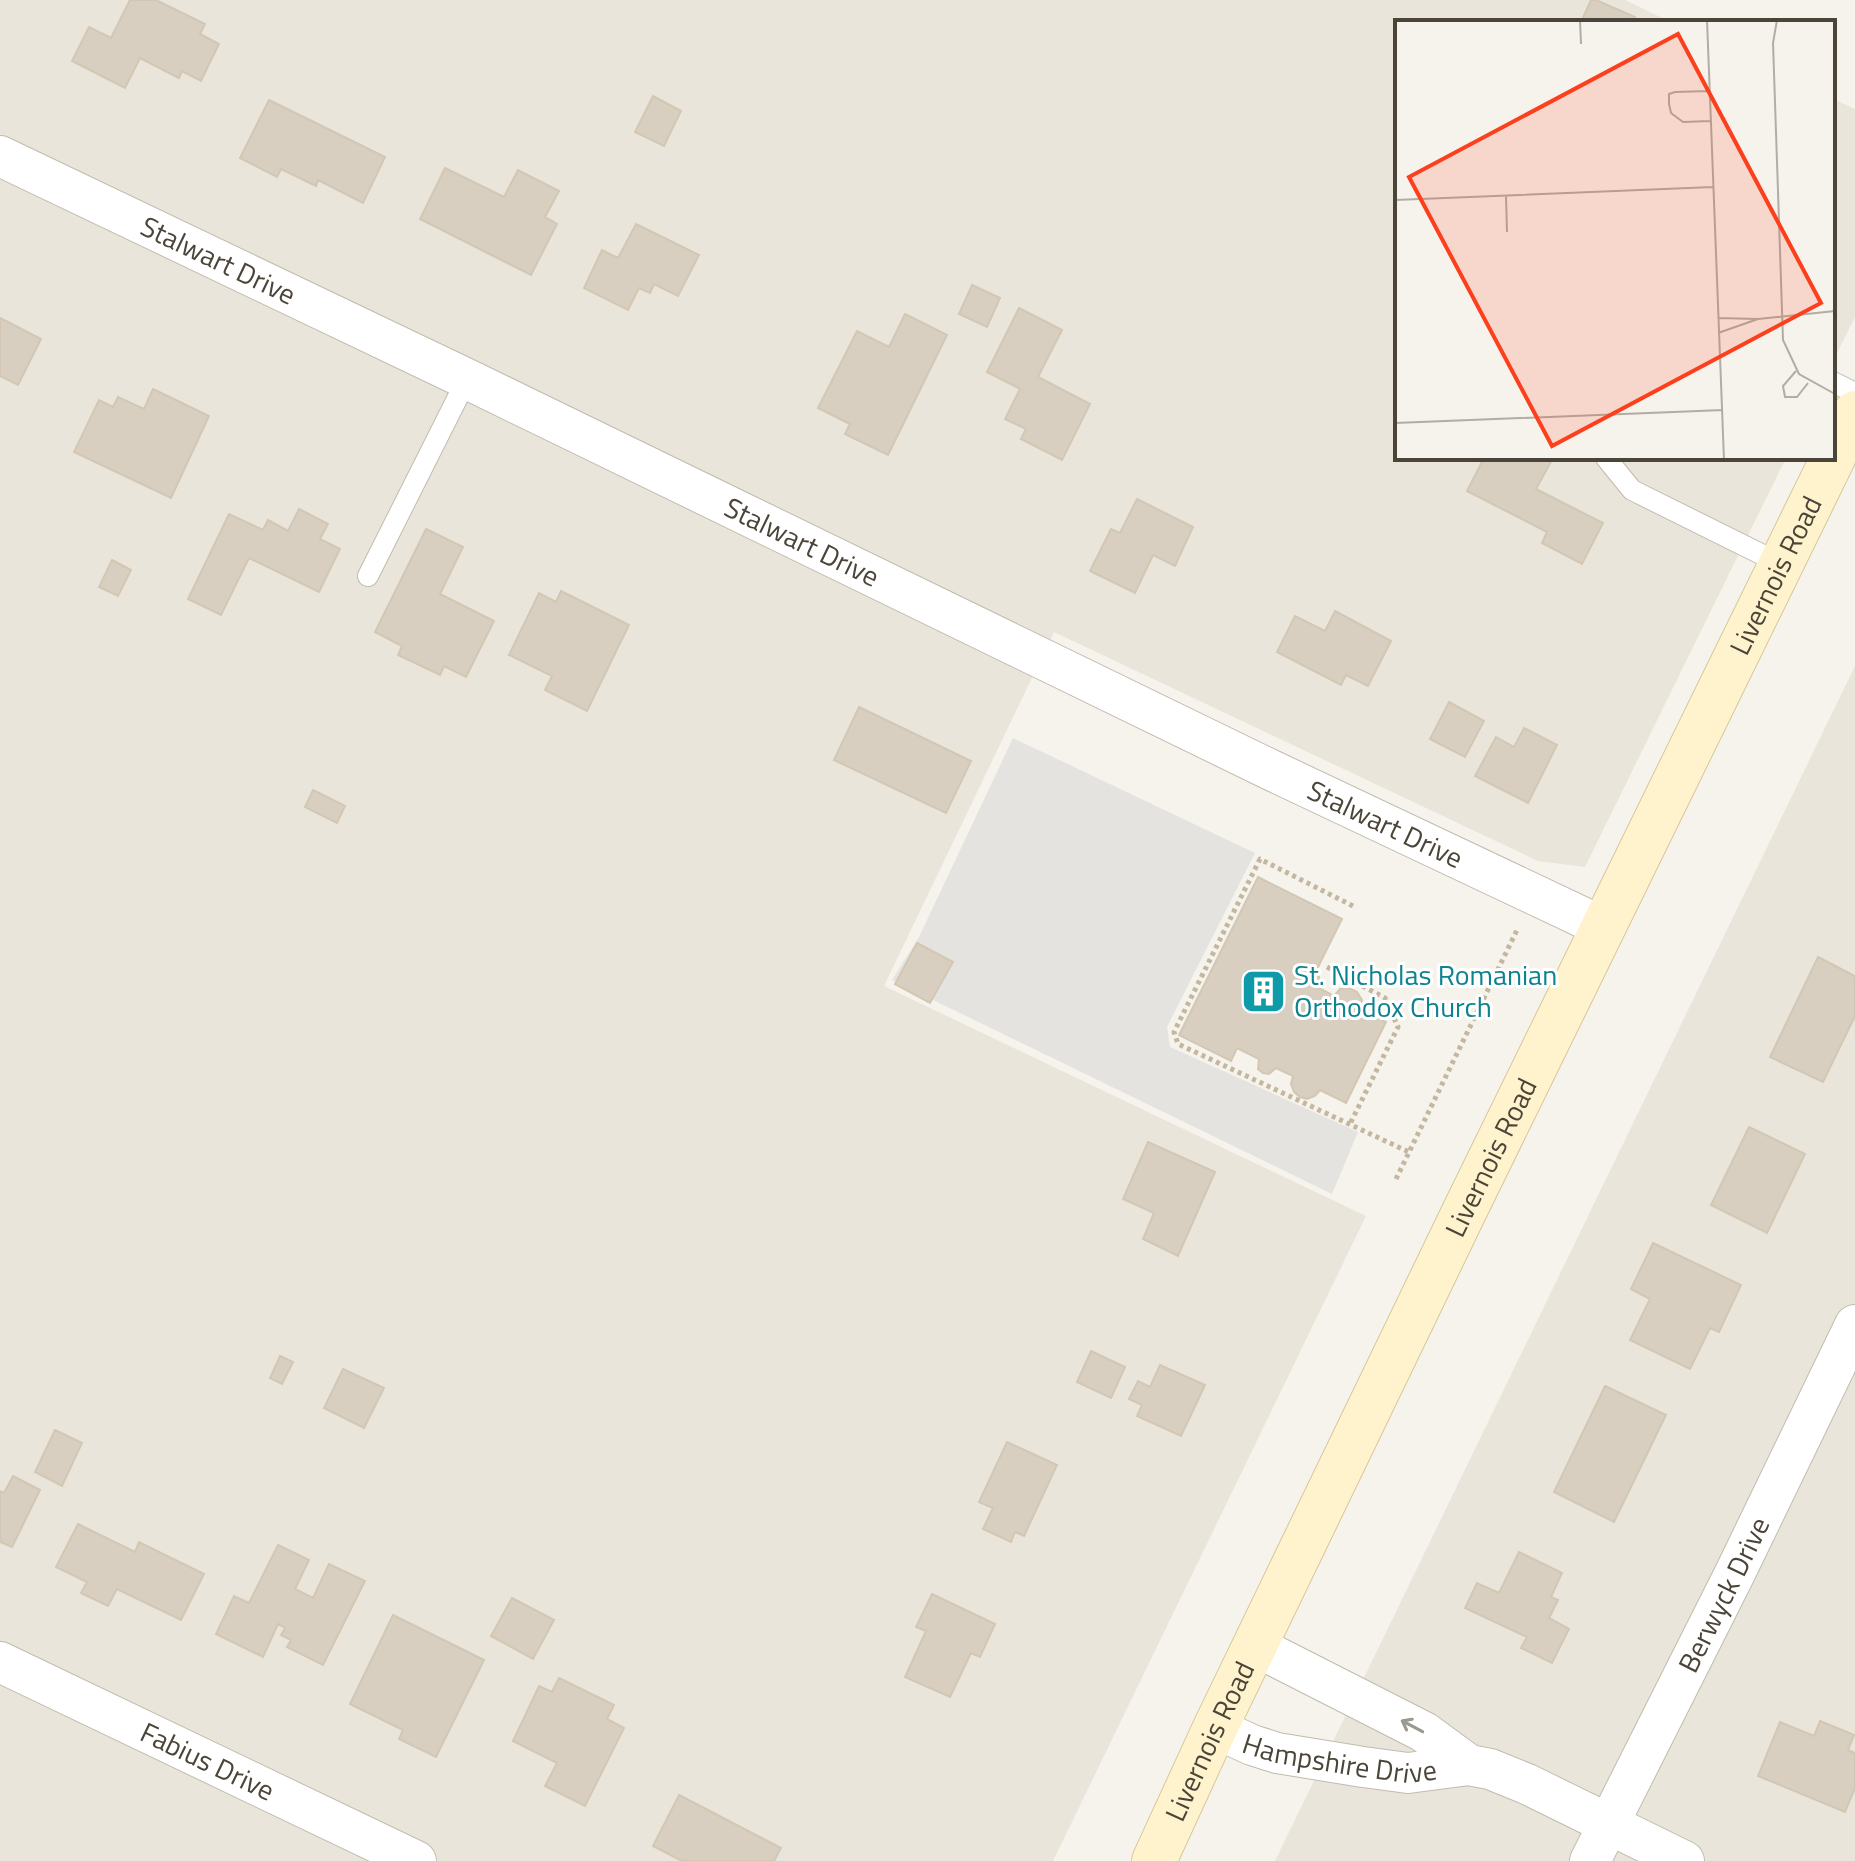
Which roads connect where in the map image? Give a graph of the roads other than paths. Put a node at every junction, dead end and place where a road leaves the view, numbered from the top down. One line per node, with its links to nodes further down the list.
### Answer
1 (0, 156): 2 (street, Stalwart Drive)
2 (467, 379): 10 (lane); 11 (street, Stalwart Drive)
3 (1835, 383): 4 (lane)
4 (1855, 393)
5 (1855, 413): 6 (main road, Livernois Road)
6 (1835, 454)
7 (1608, 460): 9 (lane)
8 (1832, 460): 9 (main road, Livernois Road)
9 (1781, 564): 11 (main road, Livernois Road)
10 (368, 576)
11 (1603, 927): 13 (main road, Livernois Road)
12 (1855, 1325): 17 (street, Berwyck Drive)
13 (1255, 1646): 15 (main road, Livernois Road); 16 (street, Hampshire Drive, one-way to 13)
14 (0, 1662): 18 (street, Fabius Drive)
15 (1215, 1728): 16 (street, Hampshire Drive); 19 (main road, Livernois Road)
16 (1469, 1765): 17 (street, Hampshire Drive)
17 (1609, 1822): 20 (street, Berwyck Drive); 21 (street, Hampshire Drive)
18 (416, 1861)
19 (1154, 1861)
20 (1590, 1861)
21 (1684, 1861)

